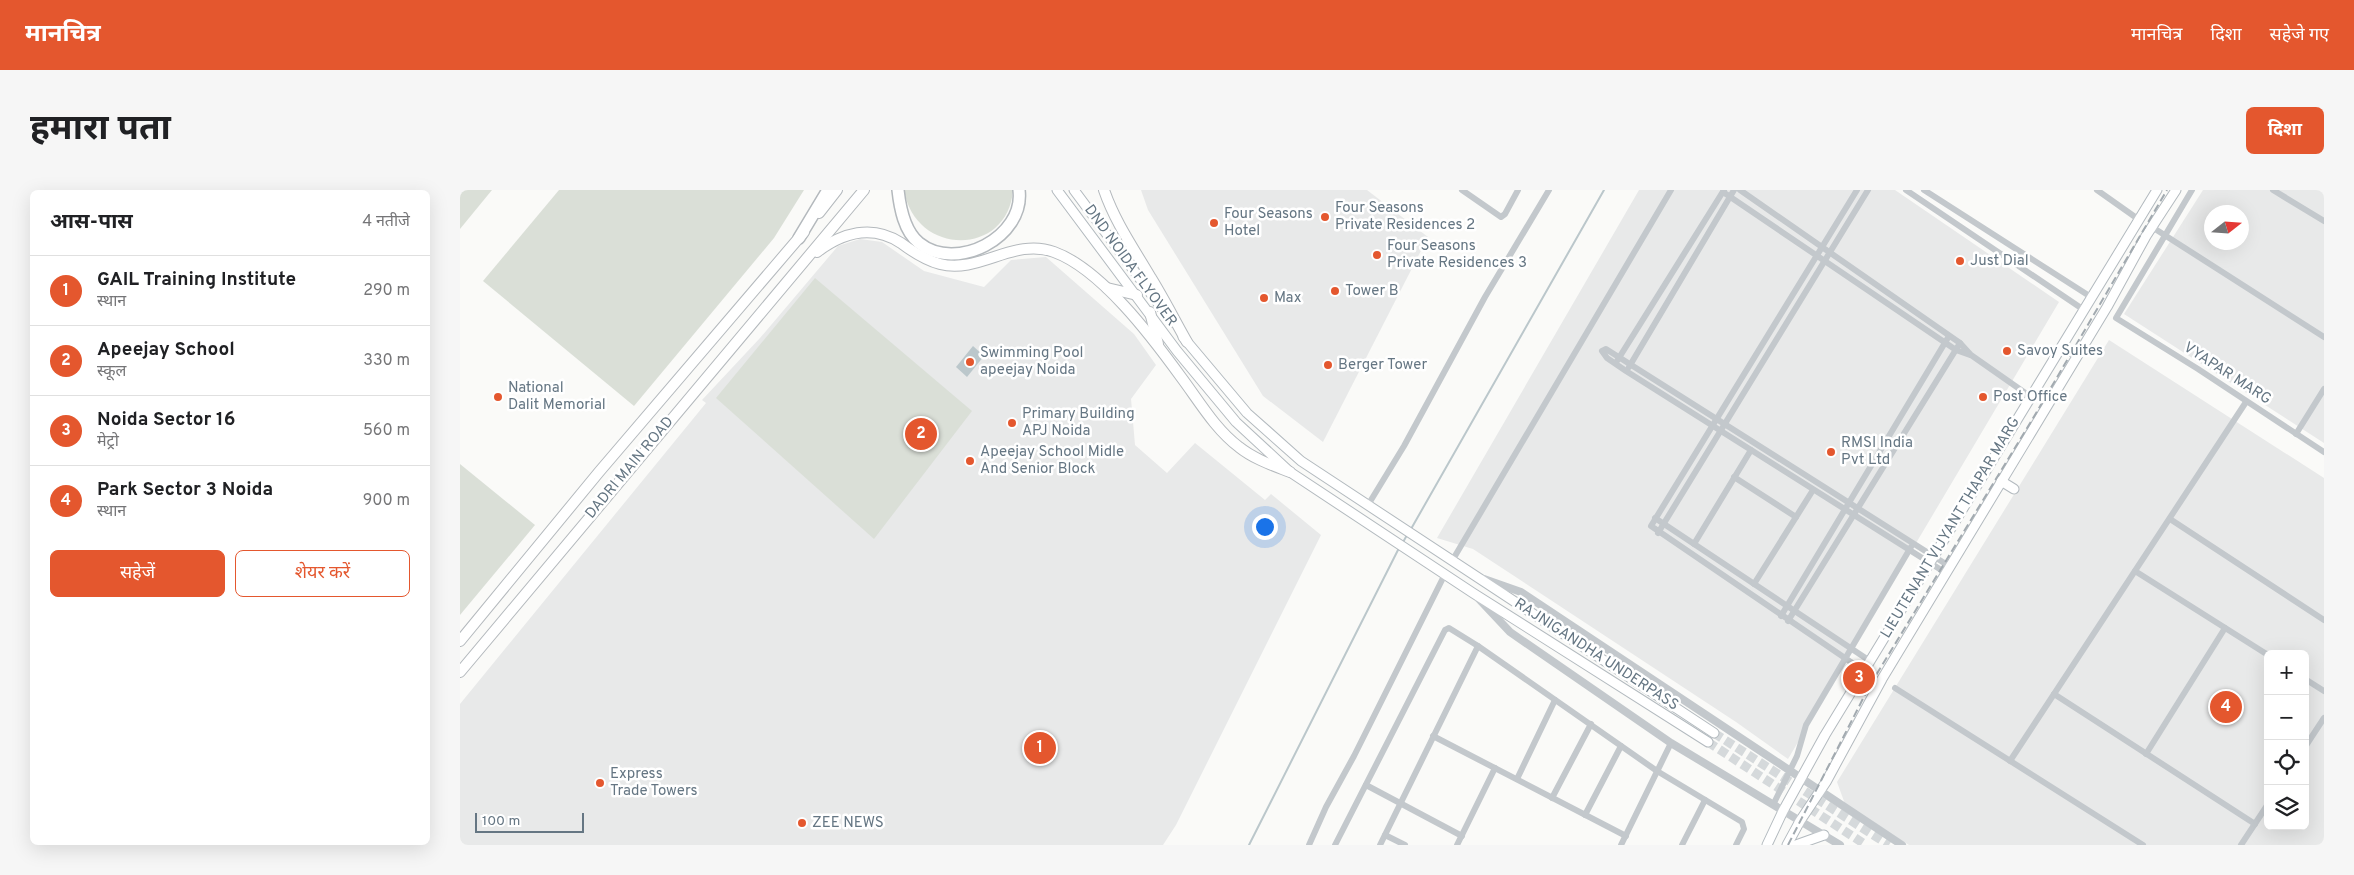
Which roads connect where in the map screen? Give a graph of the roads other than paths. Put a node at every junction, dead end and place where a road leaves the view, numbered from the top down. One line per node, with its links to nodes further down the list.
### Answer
1 (828, 190): 31 (highway)
2 (837, 190): 31 (highway, DADRI MAIN ROAD)
3 (864, 190): 36 (highway)
4 (898, 190): 5 (highway)
5 (1020, 190)
6 (1057, 190): 38 (main road, DND NOIDA FLYOVER)
7 (1074, 190): 44 (main road, DND NOIDA FLYOVER)
8 (1104, 190): 44 (highway)
9 (1462, 190): 25 (street)
10 (1518, 190): 25 (street)
11 (1549, 190): 74 (street)
12 (1672, 190): 85 (street)
13 (1734, 190): 26 (street)
14 (1740, 190): 32 (street)
15 (1856, 190): 32 (street)
16 (1868, 190): 33 (street)
17 (1906, 190): 40 (street)
18 (1924, 190): 39 (street)
19 (2098, 190): 27 (street)
20 (2157, 190): 27 (main road, LIEUTENANT VIJYANT THAPAR MARG)
21 (2176, 190): 29 (main road, LIEUTENANT VIJYANT THAPAR MARG)
22 (2192, 190): 30 (street)
23 (2273, 190): 28 (street)
24 (1723, 191): 26 (street); 50 (street)
25 (1471, 193)
26 (1730, 197): 34 (street); 52 (street)
27 (2138, 218): 39 (main road, LIEUTENANT VIJYANT THAPAR MARG)
28 (2324, 221)
29 (2152, 228): 30 (street); 70 (main road, LIEUTENANT VIJYANT THAPAR MARG)
30 (2164, 235): 43 (street); 58 (street, VYAPAR MARG)
31 (799, 238): 99 (highway, DADRI MAIN ROAD)
32 (1822, 247): 33 (street); 34 (street)
33 (1830, 252): 35 (street); 42 (street)
34 (1816, 256): 35 (street); 59 (street)
35 (1824, 261): 45 (street); 60 (street)
36 (801, 265): 37 (highway); 106 (highway, DADRI MAIN ROAD)
37 (1106, 288): 38 (highway); 47 (highway)
38 (1137, 296): 41 (main road, DND NOIDA FLYOVER)
39 (2091, 296): 40 (main road, LIEUTENANT VIJYANT THAPAR MARG)
40 (2083, 309): 57 (main road, LIEUTENANT VIJYANT THAPAR MARG)
41 (1150, 312): 47 (highway); 68 (main road, DND NOIDA FLYOVER)
42 (1950, 336): 45 (street); 46 (street)
43 (2324, 338)
44 (1187, 342): 74 (main road, DND NOIDA FLYOVER)
45 (1945, 343): 48 (street); 54 (street)
46 (1960, 343): 48 (street); 49 (street)
47 (1158, 348): 68 (highway)
48 (1956, 350): 49 (street); 55 (street)
49 (1971, 355): 57 (street)
50 (1619, 357): 51 (street); 51 (street); 52 (street)
51 (1616, 364): 53 (street)
52 (1631, 364): 53 (street); 59 (street)
53 (1626, 371): 61 (street)
54 (1921, 383): 55 (street); 64 (street)
55 (1932, 389): 65 (street)
56 (2324, 389): 63 (street)
57 (2031, 397): 86 (main road, LIEUTENANT VIJYANT THAPAR MARG)
58 (2246, 402): 63 (street, VYAPAR MARG); 80 (street)
59 (1716, 418): 60 (street); 61 (street)
60 (1725, 424): 62 (street); 73 (street)
61 (1712, 425): 62 (street); 79 (street)
62 (1721, 431): 66 (street); 81 (street)
63 (2296, 434): 67 (street, VYAPAR MARG)
64 (1887, 440): 65 (street); 73 (street)
65 (1896, 446): 75 (street)
66 (1751, 450): 69 (street); 72 (street)
67 (2324, 452)
68 (1290, 472): 89 (main road, RAJNIGANDHA UNDERPASS)
69 (1734, 477): 78 (street); 83 (street)
70 (2001, 481): 71 (main road); 87 (main road, LIEUTENANT VIJYANT THAPAR MARG)
71 (2014, 489)
72 (1813, 490): 76 (street); 78 (street)
73 (1849, 503): 75 (street); 76 (street)
74 (1371, 507): 85 (main road, RAJNIGANDHA UNDERPASS)
75 (1858, 509): 77 (street); 84 (street)
76 (1845, 510): 77 (street); 93 (street)
77 (1854, 515): 84 (street); 94 (street)
78 (1796, 517): 91 (street)
79 (1655, 518): 81 (street); 82 (street)
80 (2170, 519): 88 (street); 97 (street)
81 (1664, 524): 82 (street); 83 (street)
82 (1658, 533): 95 (street)
83 (1694, 544): 91 (street)
84 (1911, 547): 86 (street); 101 (street)
85 (1448, 558): 90 (main road, RAJNIGANDHA UNDERPASS)
86 (1932, 560): 87 (street); 104 (main road, LIEUTENANT VIJYANT THAPAR MARG)
87 (1947, 570): 128 (main road, LIEUTENANT VIJYANT THAPAR MARG)
88 (2136, 571): 98 (street); 110 (street)
89 (1441, 572): 92 (main road, RAJNIGANDHA UNDERPASS); 143 (street)
90 (1477, 576): 114 (main road, RAJNIGANDHA UNDERPASS); 123 (street)
91 (1754, 584): 93 (street)
92 (1473, 593): 117 (main road, RAJNIGANDHA UNDERPASS); 118 (street)
93 (1787, 606): 94 (street); 95 (street)
94 (1794, 611): 96 (street); 101 (street)
95 (1781, 616): 96 (street)
96 (1788, 620): 103 (street)
97 (2324, 620)
98 (2225, 628): 102 (street); 120 (street)
99 (460, 641)
100 (1478, 646): 111 (street); 115 (street); 127 (street)
101 (1850, 648): 103 (street); 104 (street)
102 (2264, 652)
103 (1844, 658): 105 (street); 123 (street)
104 (1870, 661): 105 (main road, LIEUTENANT VIJYANT THAPAR MARG)
105 (1864, 671): 125 (main road, LIEUTENANT VIJYANT THAPAR MARG)
106 (460, 672)
107 (2309, 682): 109 (street)
108 (1895, 688): 121 (street)
109 (2324, 691)
110 (2054, 694): 120 (street); 121 (street)
111 (1555, 700): 113 (street); 126 (street)
112 (2324, 718): 116 (street)
113 (1591, 724): 119 (street); 129 (street)
114 (1714, 733)
115 (1433, 736): 122 (street); 131 (street)
116 (2309, 740)
117 (1708, 742)
118 (1671, 743): 124 (street); 132 (street)
119 (1621, 746): 124 (street); 135 (street)
120 (2146, 754): 137 (street)
121 (2010, 761): 155 (street)
122 (1495, 768): 126 (street); 140 (street)
123 (1791, 770): 125 (street); 132 (street)
124 (1657, 771): 130 (street); 141 (street)
125 (1802, 779): 128 (street); 134 (main road, LIEUTENANT VIJYANT THAPAR MARG)
126 (1517, 780): 129 (street)
127 (1366, 785): 131 (street); 144 (street)
128 (1820, 790): 136 (main road, LIEUTENANT VIJYANT THAPAR MARG); 154 (street)
129 (1552, 798): 135 (street)
130 (1705, 800): 149 (street); 150 (street)
131 (1400, 804): 138 (street); 140 (street)
132 (1773, 805): 134 (street)
133 (2264, 810): 137 (street)
134 (1783, 811): 136 (street); 151 (main road, LIEUTENANT VIJYANT THAPAR MARG)
135 (1585, 815): 141 (street)
136 (1800, 821): 139 (street); 152 (main road, LIEUTENANT VIJYANT THAPAR MARG)
137 (2255, 824): 156 (street)
138 (1384, 835): 145 (street); 146 (street)
139 (1824, 835): 142 (main road); 153 (street)
140 (1462, 836): 147 (street)
141 (1626, 836): 148 (street)
142 (1800, 844)
143 (1309, 845)
144 (1335, 845)
145 (1380, 845)
146 (1405, 845)
147 (1457, 845)
148 (1621, 845)
149 (1682, 845)
150 (1736, 845)
151 (1767, 845)
152 (1787, 845)
153 (1840, 845)
154 (1902, 845)
155 (2143, 845)
156 (2241, 845)

